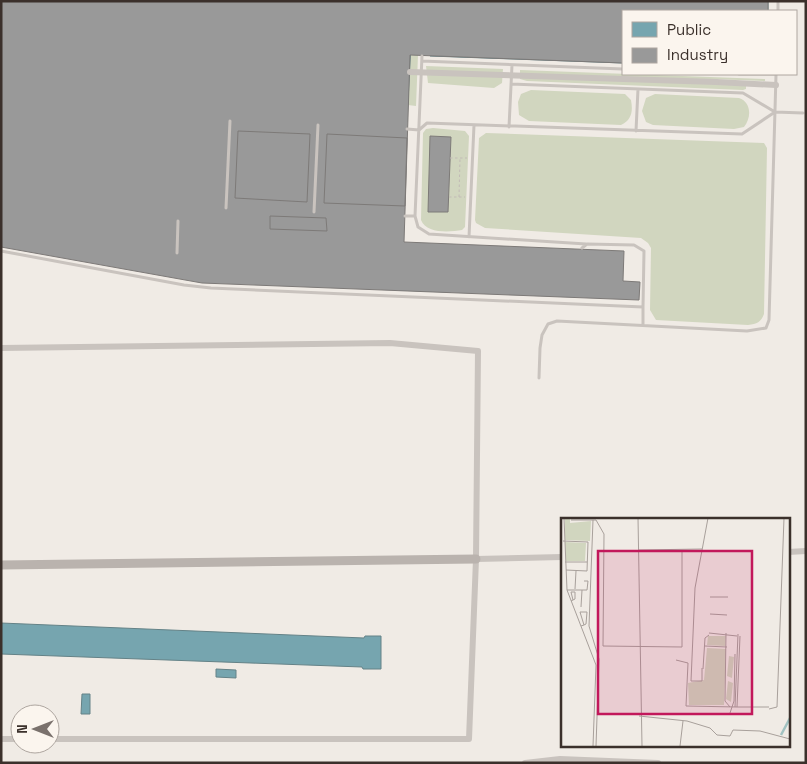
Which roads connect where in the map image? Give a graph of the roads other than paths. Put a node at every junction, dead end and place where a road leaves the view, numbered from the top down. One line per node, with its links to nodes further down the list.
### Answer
1 (422, 56): 2 (lane)
2 (422, 61): 3 (lane); 17 (lane)
3 (512, 64): 4 (lane); 7 (lane)
4 (622, 69)
5 (410, 72): 8 (street, bridge)
6 (776, 75): 8 (lane)
7 (511, 84): 9 (lane); 15 (lane)
8 (776, 85): 10 (lane)
9 (638, 89): 10 (lane); 18 (lane)
10 (775, 112): 11 (lane); 18 (lane); 30 (lane)
11 (803, 113)
12 (230, 121): 19 (lane)
13 (318, 125): 20 (lane)
14 (474, 125): 15 (lane); 17 (lane); 24 (lane)
15 (508, 126): 18 (lane)
16 (407, 129): 17 (lane)
17 (419, 130): 22 (lane)
18 (636, 131)
19 (226, 208)
20 (314, 212)
21 (405, 216): 22 (lane)
22 (415, 216): 24 (lane)
23 (178, 221): 28 (lane)
24 (469, 236): 25 (lane)
25 (587, 244): 26 (lane); 29 (lane)
26 (582, 248)
27 (1, 251): 29 (lane)
28 (177, 253)
29 (643, 307): 30 (lane)
30 (642, 325): 32 (lane)
31 (1, 348): 36 (street)
32 (539, 378)
33 (804, 551): 34 (street)
34 (790, 552)
35 (561, 557): 36 (street)
36 (476, 559): 37 (street); 38 (street)
37 (1, 565)
38 (60, 739)
39 (525, 763): 40 (street)
40 (658, 763)

